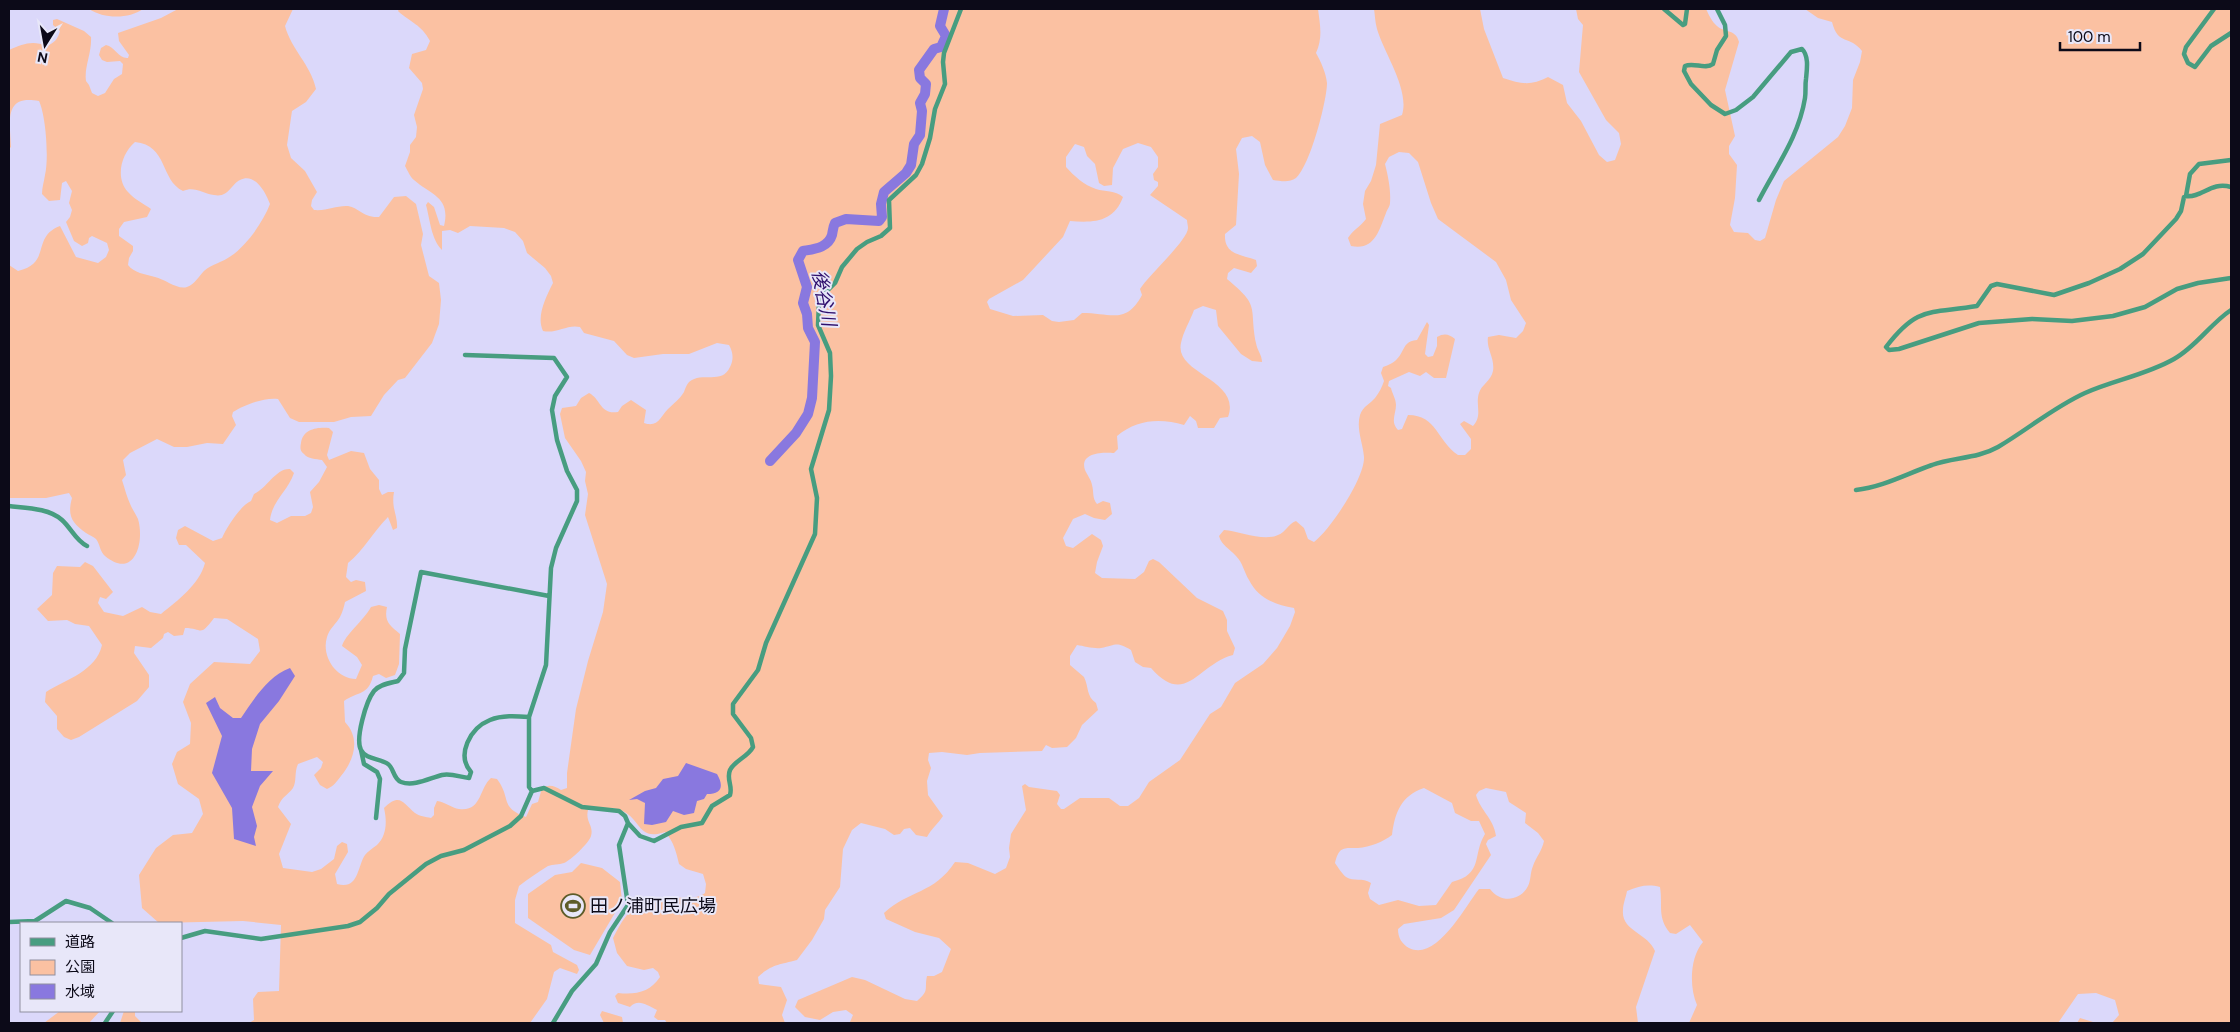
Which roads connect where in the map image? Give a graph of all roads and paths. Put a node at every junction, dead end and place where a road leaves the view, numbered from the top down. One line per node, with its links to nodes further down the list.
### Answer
1 (961, 9): 22 (street)
2 (1664, 9): 3 (street)
3 (1687, 9)
4 (1717, 9): 10 (street)
5 (2214, 9): 6 (street)
6 (2231, 34)
7 (2231, 160): 9 (street)
8 (2231, 187): 9 (street)
9 (2186, 196): 11 (street)
10 (1759, 200)
11 (2231, 278)
12 (2231, 310): 14 (street)
13 (465, 355): 17 (street)
14 (1856, 490)
15 (9, 506): 16 (street)
16 (87, 546)
17 (549, 596): 18 (street); 19 (street)
18 (529, 717): 19 (street); 20 (street)
19 (361, 750): 21 (street)
20 (532, 791): 22 (street); 25 (street)
21 (376, 818)
22 (628, 823): 28 (street)
23 (9, 922): 24 (street)
24 (111, 922)
25 (182, 938)
26 (112, 1012): 27 (street)
27 (105, 1023)
28 (552, 1023)

